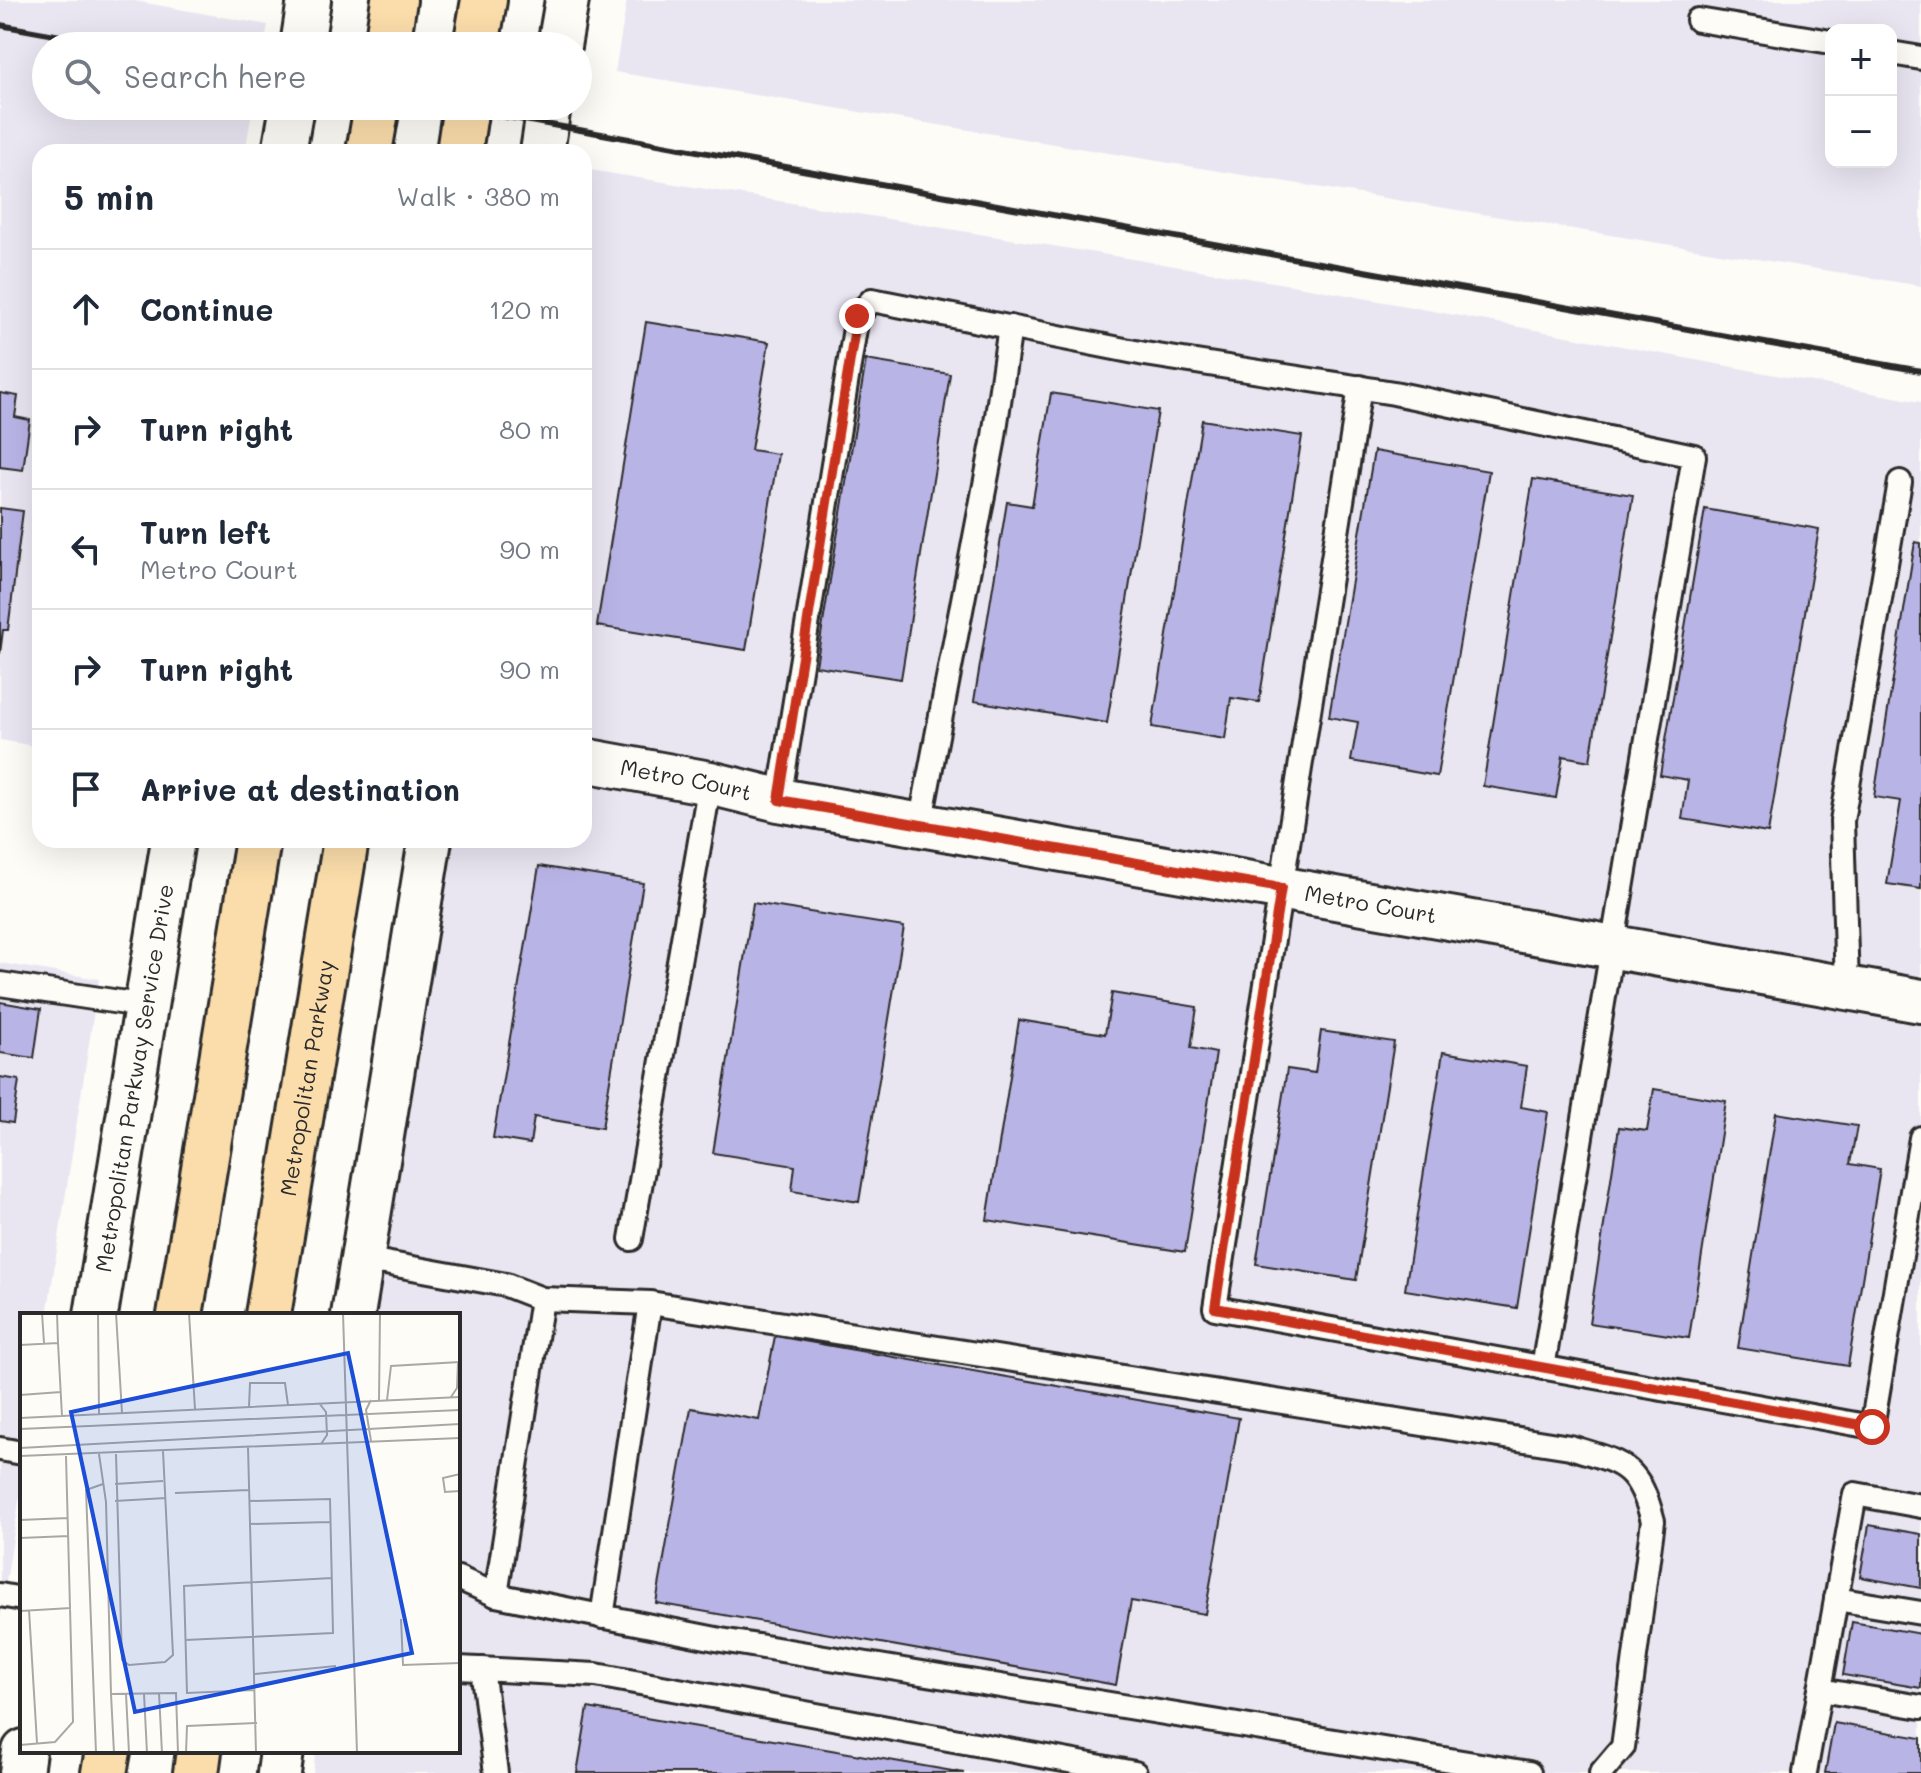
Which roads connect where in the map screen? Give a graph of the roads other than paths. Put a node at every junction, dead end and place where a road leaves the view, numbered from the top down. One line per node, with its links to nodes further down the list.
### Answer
1 (309, 0): 6 (street)
2 (394, 0): 7 (main road)
3 (484, 0): 8 (main road)
4 (567, 0): 9 (street)
5 (1698, 20): 10 (lane)
6 (304, 32)
7 (389, 32)
8 (478, 32)
9 (561, 32)
10 (1825, 41)
11 (1897, 54): 12 (lane)
12 (1921, 58)
13 (290, 120): 17 (street)
14 (375, 120): 18 (main road)
15 (464, 120): 19 (main road, bridge)
16 (547, 120): 20 (street)
17 (285, 144)
18 (370, 144)
19 (460, 144)
20 (543, 144)
21 (1010, 327): 22 (lane); 26 (lane); 27 (lane)
22 (1360, 387): 32 (lane); 33 (lane)
23 (1900, 482): 35 (lane)
24 (592, 761): 25 (street, Metro Court)
25 (710, 783): 26 (street, Metro Court); 39 (lane)
26 (779, 800): 27 (street, Metro Court)
27 (920, 825): 32 (street, Metro Court)
28 (172, 848): 37 (street, Metropolitan Parkway Service Drive)
29 (257, 848): 44 (main road)
30 (345, 848): 45 (main road, Metropolitan Parkway)
31 (429, 848): 40 (street)
32 (1281, 888): 33 (street, Metro Court); 47 (lane)
33 (1613, 947): 35 (street, Metro Court); 47 (lane)
34 (0, 984): 37 (lane)
35 (1847, 988): 36 (street, Metro Court)
36 (1921, 1001)
37 (146, 1006): 43 (street, Metropolitan Parkway Service Drive)
38 (1921, 1138): 47 (lane)
39 (631, 1239)
40 (363, 1259): 41 (lane); 46 (street)
41 (542, 1299): 42 (lane); 53 (lane)
42 (650, 1303): 57 (lane); 73 (lane)
43 (96, 1313)
44 (180, 1313)
45 (268, 1313)
46 (353, 1313)
47 (1543, 1368)
48 (0, 1449): 49 (lane)
49 (20, 1453)
50 (1921, 1506): 55 (lane)
51 (460, 1579): 53 (lane)
52 (0, 1595): 54 (lane)
53 (496, 1595): 57 (lane)
54 (20, 1599)
55 (1836, 1599): 56 (lane); 60 (lane)
56 (1921, 1613)
57 (602, 1617): 72 (lane)
58 (460, 1668): 59 (lane)
59 (482, 1669): 70 (lane); 71 (lane)
60 (1820, 1690): 61 (lane); 74 (lane)
61 (1921, 1707)
62 (24, 1753): 66 (street)
63 (108, 1753): 67 (main road)
64 (199, 1753): 68 (main road)
65 (282, 1753): 69 (street)
66 (21, 1773)
67 (104, 1773)
68 (196, 1773)
69 (279, 1773)
70 (496, 1773)
71 (1135, 1773)
72 (1529, 1773)
73 (1601, 1773)
74 (1805, 1773)

